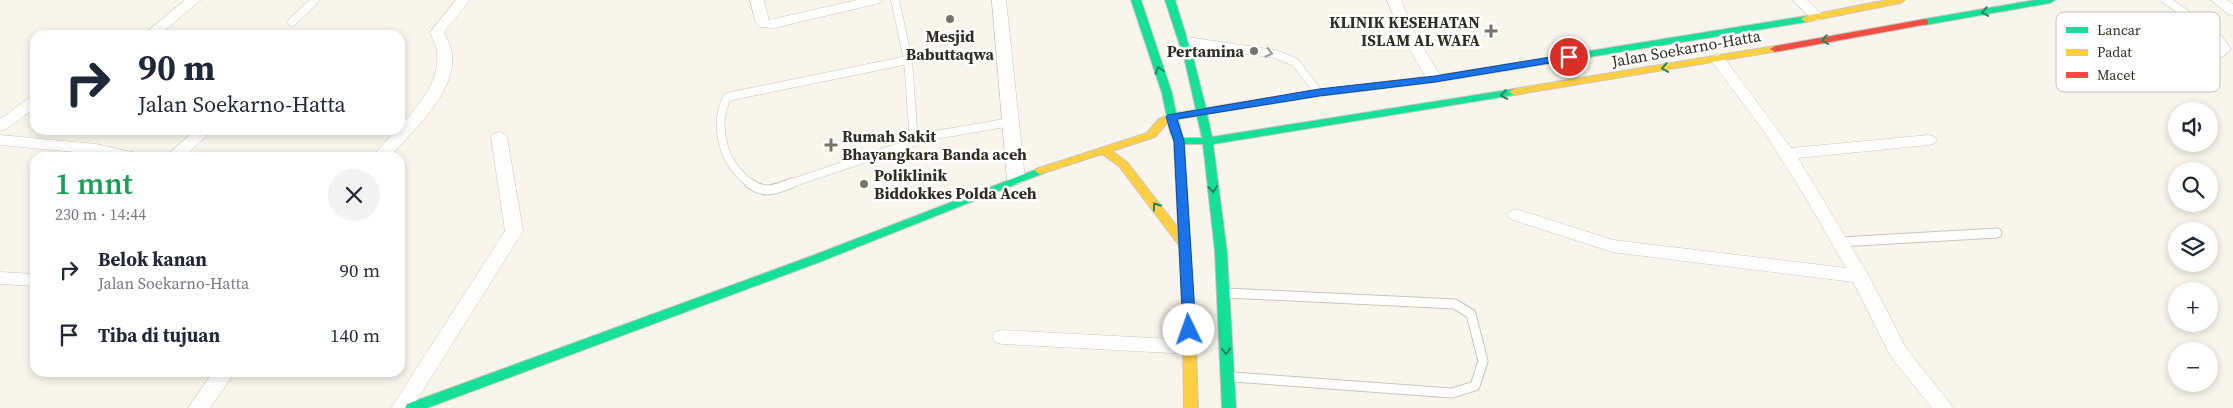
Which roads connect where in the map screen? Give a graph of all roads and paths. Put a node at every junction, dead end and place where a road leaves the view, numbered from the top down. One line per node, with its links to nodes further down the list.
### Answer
1 (194, 0): 20 (street)
2 (315, 0): 19 (lane)
3 (462, 0): 33 (street)
4 (757, 0): 5 (street)
5 (875, 0)
6 (895, 0): 25 (lane)
7 (999, 0): 31 (street)
8 (1136, 0): 30 (main road, one-way to 8)
9 (1170, 0): 21 (main road)
10 (1394, 0): 26 (street)
11 (1799, 0): 18 (street)
12 (1900, 0): 18 (main road, Jalan Soekarno-Hatta)
13 (2050, 0): 24 (main road, Jalan Soekarno-Hatta, one-way to 24)
14 (2166, 0): 17 (lane)
15 (2218, 0): 16 (street)
16 (2233, 11)
17 (2183, 12)
18 (1818, 17): 26 (main road, Jalan Soekarno-Hatta)
19 (292, 22)
20 (156, 30)
21 (1186, 41): 27 (lane, one-way to 27); 29 (main road)
22 (2220, 41): 23 (lane)
23 (2220, 53)
24 (1718, 59): 41 (main road, Jalan Soekarno-Hatta, one-way to 41); 47 (street)
25 (908, 60): 42 (lane); 42 (lane)
26 (1435, 79): 27 (main road, Jalan Soekarno-Hatta)
27 (1319, 92): 29 (main road, Jalan Soekarno-Hatta)
28 (30, 105): 32 (street)
29 (1202, 112): 30 (main road, Jalan Soekarno-Hatta); 41 (main road)
30 (1172, 117): 36 (main road); 40 (main road)
31 (1011, 122): 42 (lane); 48 (street)
32 (0, 126)
33 (405, 129)
34 (199, 135): 45 (street)
35 (400, 135): 46 (street)
36 (1151, 135): 40 (main road, Jalan Soekarno-Hatta); 43 (main road)
37 (499, 137): 62 (street)
38 (0, 140): 44 (street)
39 (1929, 140): 47 (street)
40 (1179, 141): 41 (main road, Jalan Soekarno-Hatta); 52 (main road)
41 (1208, 141): 56 (main road, one-way to 56)
42 (914, 142)
43 (1103, 150): 48 (main road); 52 (main road, one-way to 43)
44 (109, 152)
45 (179, 152)
46 (384, 152)
47 (1786, 154): 51 (street)
48 (1016, 179): 63 (main road)
49 (1516, 215): 53 (street)
50 (1997, 232): 51 (lane)
51 (1840, 242): 53 (street)
52 (1185, 245): 58 (main road)
53 (1860, 276): 66 (street)
54 (0, 278): 55 (street)
55 (30, 280)
56 (1224, 293): 60 (main road, one-way to 60); 60 (lane)
57 (1002, 337): 58 (street)
58 (1190, 347): 64 (main road)
59 (221, 377): 61 (street)
60 (1227, 377): 65 (main road)
61 (198, 408)
62 (401, 408)
63 (412, 408)
64 (1191, 408)
65 (1229, 408)
66 (1944, 408)

